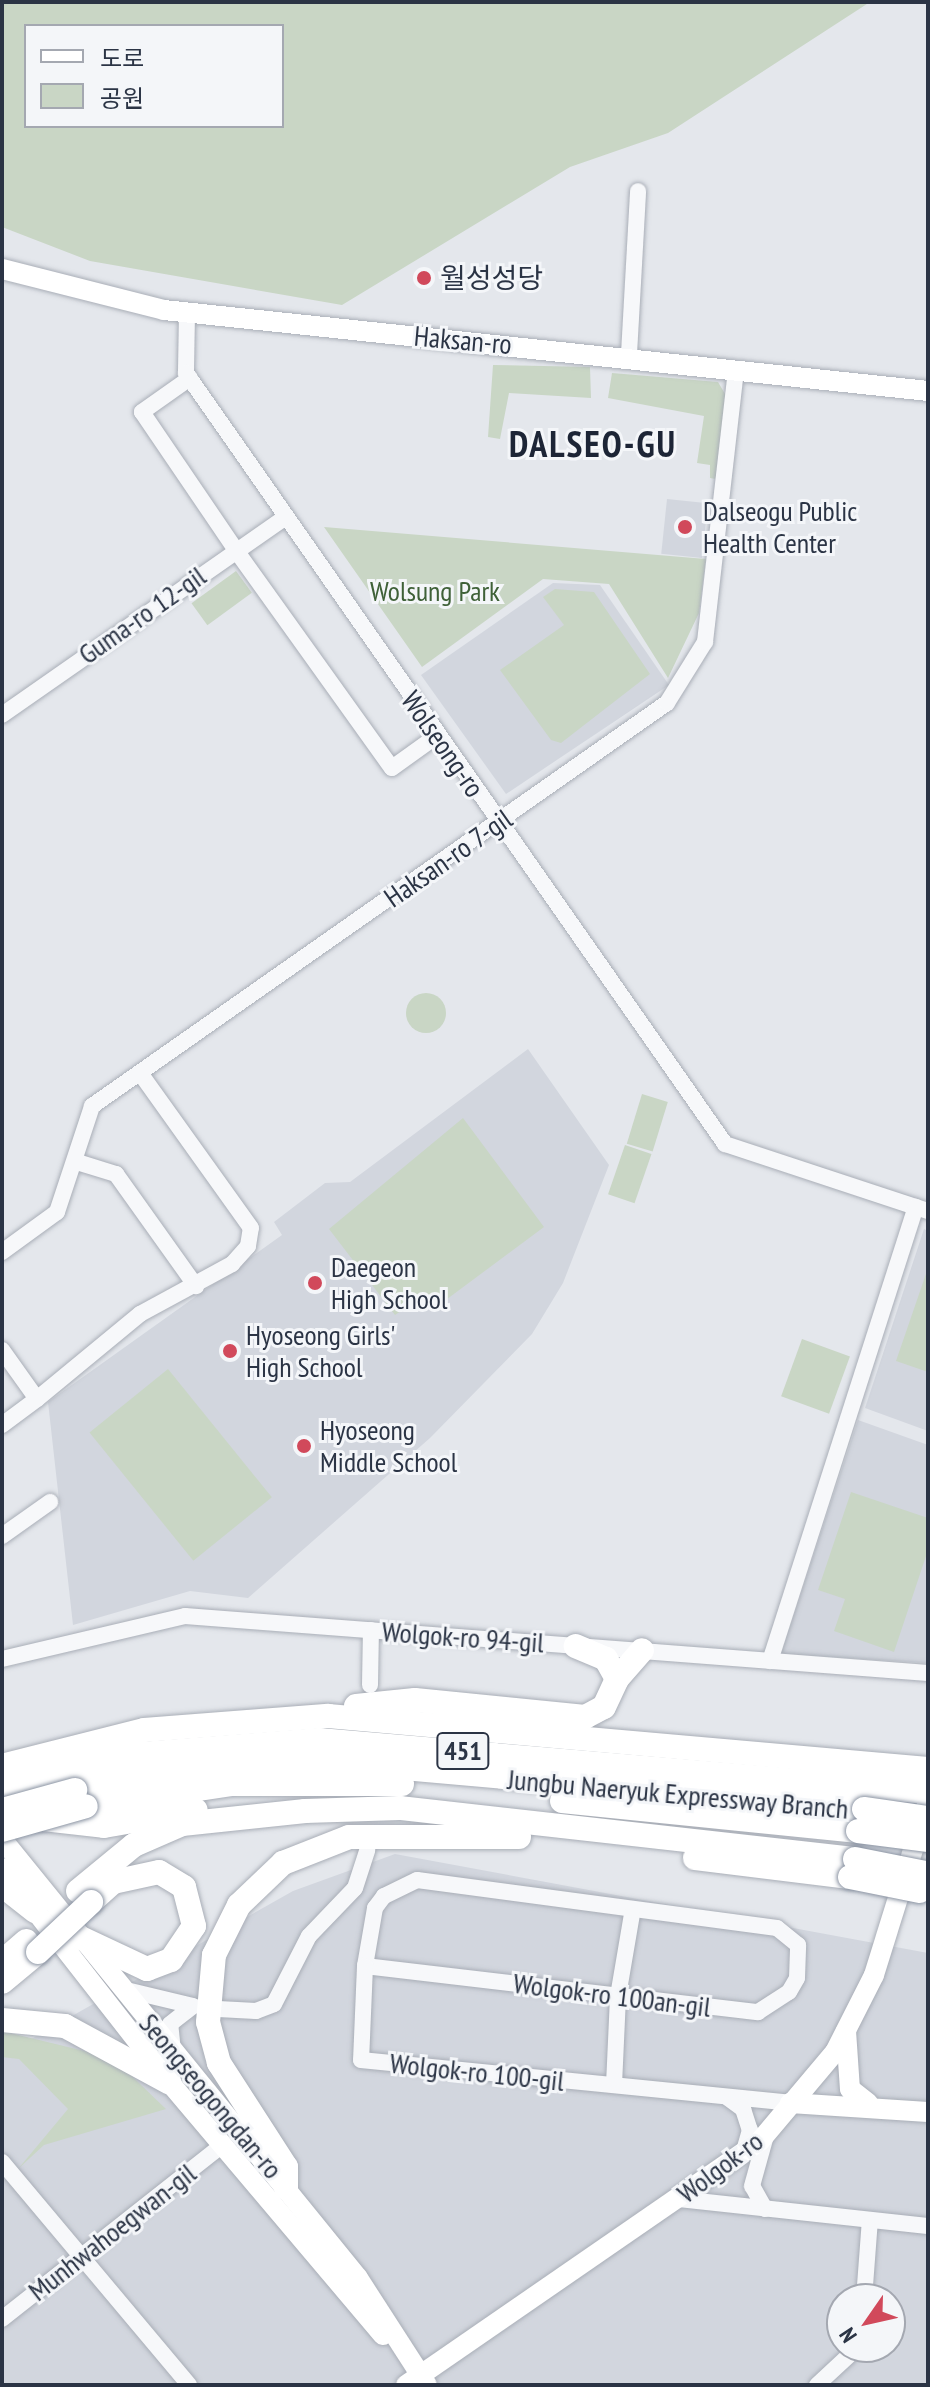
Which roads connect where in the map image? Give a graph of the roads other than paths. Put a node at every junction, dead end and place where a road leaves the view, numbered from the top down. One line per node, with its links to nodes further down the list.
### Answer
1 (638, 191): 4 (street)
2 (2, 269): 3 (main road, Haksan-ro)
3 (187, 313): 4 (main road, Haksan-ro); 6 (street)
4 (629, 354): 5 (main road, Haksan-ro)
5 (736, 371): 7 (main road, Haksan-ro); 12 (street, Haksan-ro 7-gil)
6 (190, 378): 8 (street, Wolseong-ro); 9 (street)
7 (928, 391)
8 (284, 518): 9 (street, Guma-ro 12-gil); 11 (street, Wolseong-ro)
9 (235, 549): 10 (street, Guma-ro 12-gil); 11 (street)
10 (2, 715)
11 (438, 735): 12 (street, Wolseong-ro)
12 (499, 823): 13 (street, Haksan-ro 7-gil); 15 (street, Wolseong-ro)
13 (140, 1073): 14 (street, Haksan-ro 7-gil); 17 (street)
14 (77, 1162): 16 (street, Haksan-ro 7-gil); 17 (street)
15 (922, 1209): 27 (street)
16 (2, 1252)
17 (196, 1286): 19 (street)
18 (2, 1350): 19 (street)
19 (37, 1399): 20 (street)
20 (2, 1425)
21 (50, 1502): 22 (street)
22 (2, 1536)
23 (371, 1630): 24 (street, Wolgok-ro 94-gil); 26 (street, Wolgok-ro 94-gil); 30 (street)
24 (576, 1646): 25 (street, Wolgok-ro 94-gil); 29 (highway)
25 (642, 1650): 27 (street, Wolgok-ro 94-gil); 29 (highway)
26 (2, 1659)
27 (770, 1661): 28 (street, Wolgok-ro 94-gil)
28 (928, 1673)
29 (617, 1679): 31 (highway)
30 (370, 1685)
31 (200, 1722): 32 (highway); 38 (highway)
32 (52, 1762): 33 (highway); 35 (highway, Jungbu Naeryuk Expressway Branch / 451); 38 (highway, Jungbu Naeryuk Expressway Branch / 451)
33 (2, 1766)
34 (928, 1769): 38 (highway)
35 (2, 1787)
36 (928, 1792): 38 (highway, Jungbu Naeryuk Expressway Branch / 451)
37 (2, 1795): 43 (highway)
38 (867, 1797): 39 (highway, Jungbu Naeryuk Expressway Branch / 451); 42 (highway, Jungbu Naeryuk Expressway Branch / 451, bridge); 47 (highway, bridge)
39 (80, 1798): 41 (highway, Jungbu Naeryuk Expressway Branch / 451, bridge); 44 (highway, bridge)
40 (928, 1802): 67 (main road, Wolgok-ro)
41 (2, 1810)
42 (928, 1818)
43 (546, 1825): 50 (highway); 53 (highway)
44 (2, 1830)
45 (519, 1837): 50 (highway); 53 (highway); 79 (highway)
46 (2, 1839): 57 (main road, Seongseogongdan-ro)
47 (928, 1840)
48 (367, 1850): 65 (street)
49 (2, 1868): 54 (main road, Seongseogongdan-ro)
50 (852, 1868): 51 (highway, bridge)
51 (926, 1883)
52 (2, 1885): 54 (highway)
53 (85, 1896): 57 (highway); 58 (highway)
54 (35, 1911): 69 (main road, Seongseogongdan-ro)
55 (632, 1914): 56 (street, Wolgok-ro 100-gil); 60 (street, Wolgok-ro 100-gil); 64 (street)
56 (790, 1934): 64 (street, Wolgok-ro 100an-gil)
57 (81, 1938): 63 (main road, Seongseogongdan-ro)
58 (33, 1946): 59 (highway); 61 (highway); 62 (highway)
59 (2, 1962)
60 (365, 1966): 64 (street, Wolgok-ro 100an-gil); 70 (street, Wolgok-ro 100-gil)
61 (2, 1975)
62 (2, 1982)
63 (122, 1989): 68 (main road, Seongseogongdan-ro); 68 (street)
64 (618, 1996): 70 (street)
65 (218, 2009)
66 (2, 2020): 69 (highway)
67 (846, 2031): 72 (main road, Wolgok-ro); 73 (main road)
68 (174, 2053): 79 (main road, Seongseogongdan-ro)
69 (170, 2083): 76 (main road, Seongseogongdan-ro)
70 (614, 2085): 71 (street, Wolgok-ro 100-gil)
71 (727, 2097): 72 (street, Wolgok-ro 100-gil); 77 (street)
72 (790, 2103): 73 (main road); 75 (main road, Wolgok-ro)
73 (868, 2103): 74 (main road)
74 (928, 2112)
75 (767, 2132): 77 (main road, Wolgok-ro); 81 (street)
76 (222, 2145): 84 (street, Munhwahoegwan-gil); 88 (main road, Seongseogongdan-ro)
77 (744, 2151): 80 (main road, Wolgok-ro)
78 (5, 2168): 84 (street)
79 (286, 2188): 88 (main road, Seongseogongdan-ro)
80 (679, 2199): 81 (street); 88 (main road, Wolgok-ro)
81 (765, 2209): 82 (street)
82 (870, 2220): 83 (street); 85 (street)
83 (928, 2226)
84 (83, 2253): 86 (street, Munhwahoegwan-gil); 89 (street)
85 (865, 2283)
86 (2, 2319)
87 (841, 2363): 90 (street)
88 (415, 2377)
89 (189, 2385)
90 (817, 2385)

